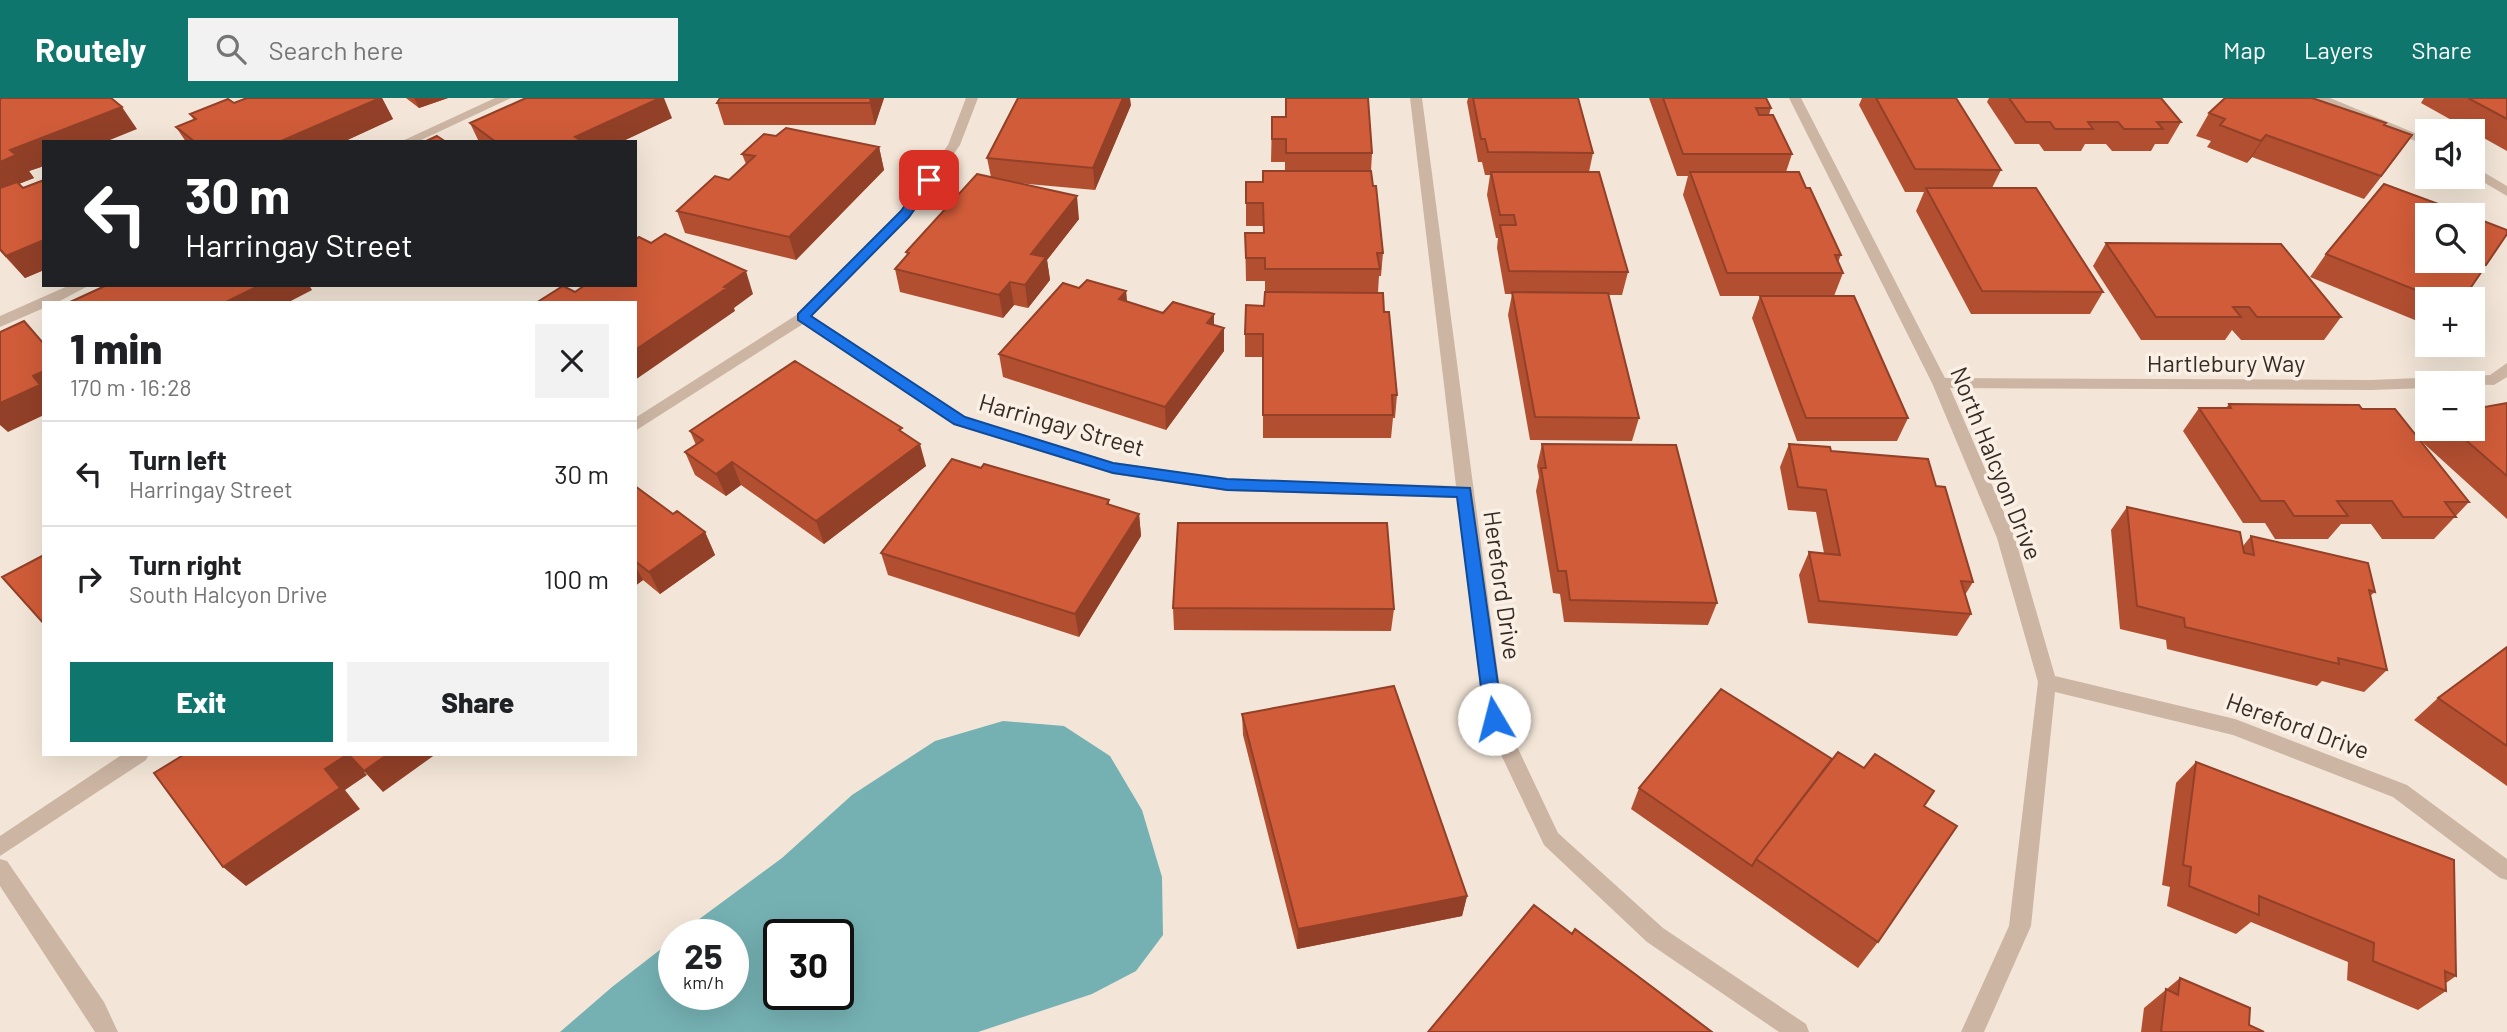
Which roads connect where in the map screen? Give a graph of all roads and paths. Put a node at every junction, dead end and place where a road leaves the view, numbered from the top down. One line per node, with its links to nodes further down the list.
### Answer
1 (505, 98): 7 (street)
2 (972, 98): 13 (street)
3 (1416, 98): 18 (street, Hereford Drive)
4 (1795, 98): 16 (street, North Halcyon Drive)
5 (2319, 98): 6 (street)
6 (2415, 137)
7 (410, 140)
8 (2485, 178): 9 (street)
9 (2507, 192)
10 (79, 287): 11 (street)
11 (47, 301)
12 (42, 303): 14 (street)
13 (803, 317): 17 (street); 18 (street, Harringay Street)
14 (0, 322)
15 (2507, 368): 16 (street, Hartlebury Way)
16 (1940, 383): 19 (street, North Halcyon Drive)
17 (637, 425)
18 (1464, 492): 25 (street, Hereford Drive)
19 (2048, 682): 23 (street, Hereford Drive); 26 (street, North Halcyon Drive)
20 (136, 756): 21 (street)
21 (0, 847)
22 (0, 868): 24 (street)
23 (2507, 871)
24 (107, 1032)
25 (1798, 1032)
26 (1972, 1032)

